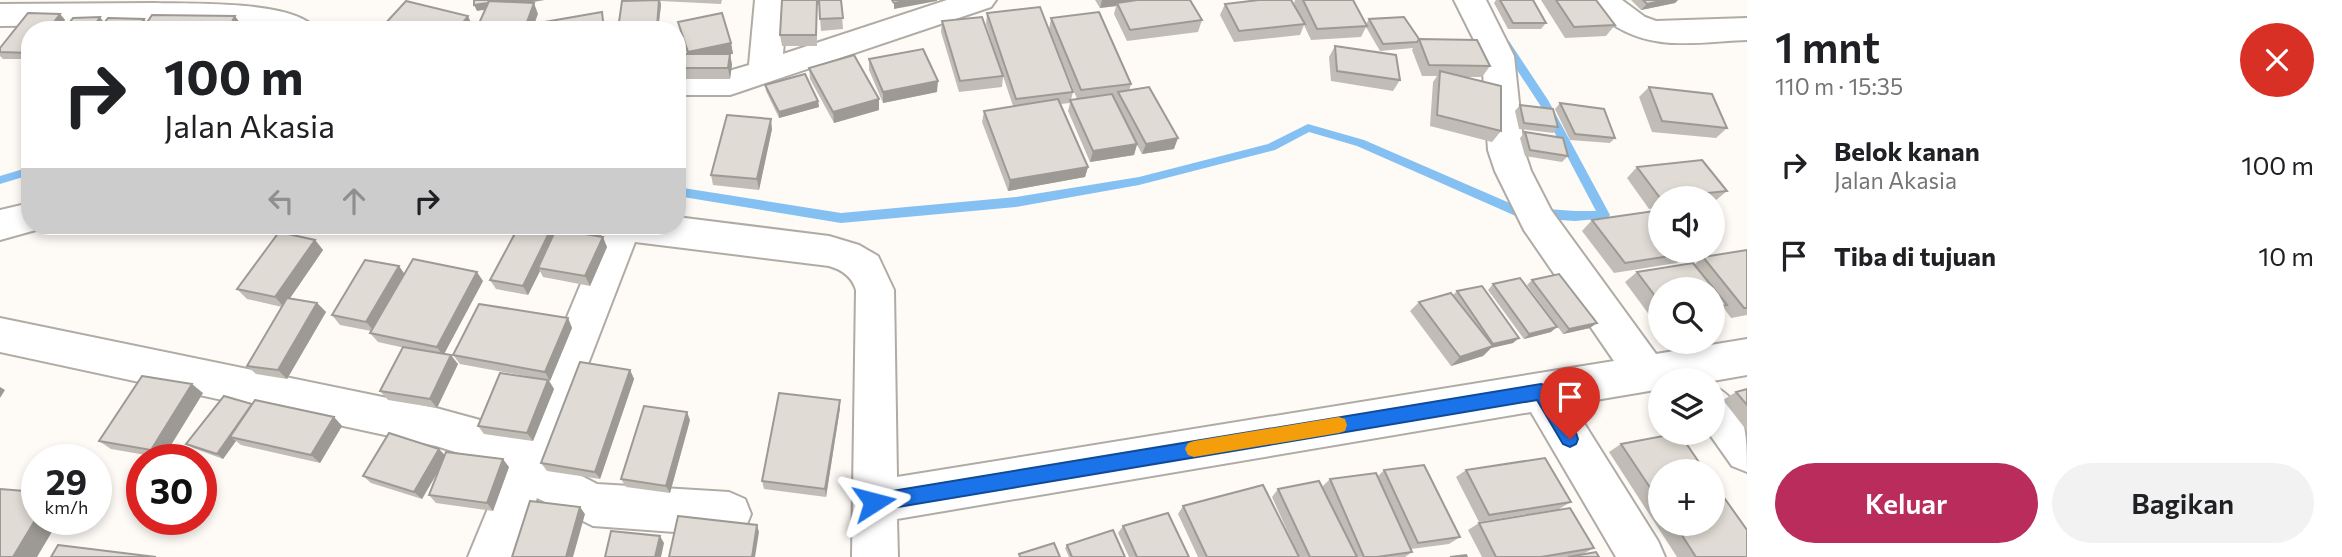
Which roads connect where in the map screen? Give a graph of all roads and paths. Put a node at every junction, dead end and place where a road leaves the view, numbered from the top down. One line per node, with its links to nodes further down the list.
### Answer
1 (771, 0): 10 (street)
2 (980, 0): 10 (street)
3 (1470, 0): 18 (street)
4 (1601, 0): 9 (street)
5 (0, 15): 6 (street)
6 (135, 21)
7 (171, 21): 8 (street)
8 (270, 21)
9 (1747, 29)
10 (765, 70): 11 (street)
11 (686, 82)
12 (21, 220): 13 (street)
13 (0, 225)
14 (686, 233): 25 (street)
15 (621, 235): 24 (street)
16 (0, 335): 24 (street)
17 (1747, 357): 19 (street)
18 (1671, 368)
19 (1701, 368)
20 (1648, 378): 21 (street)
21 (1541, 391): 25 (street); 29 (street)
22 (1725, 422): 23 (street)
23 (1747, 452)
24 (526, 470): 26 (street); 27 (street)
25 (874, 502): 28 (street)
26 (729, 514)
27 (491, 557)
28 (875, 557)
29 (1642, 557)

